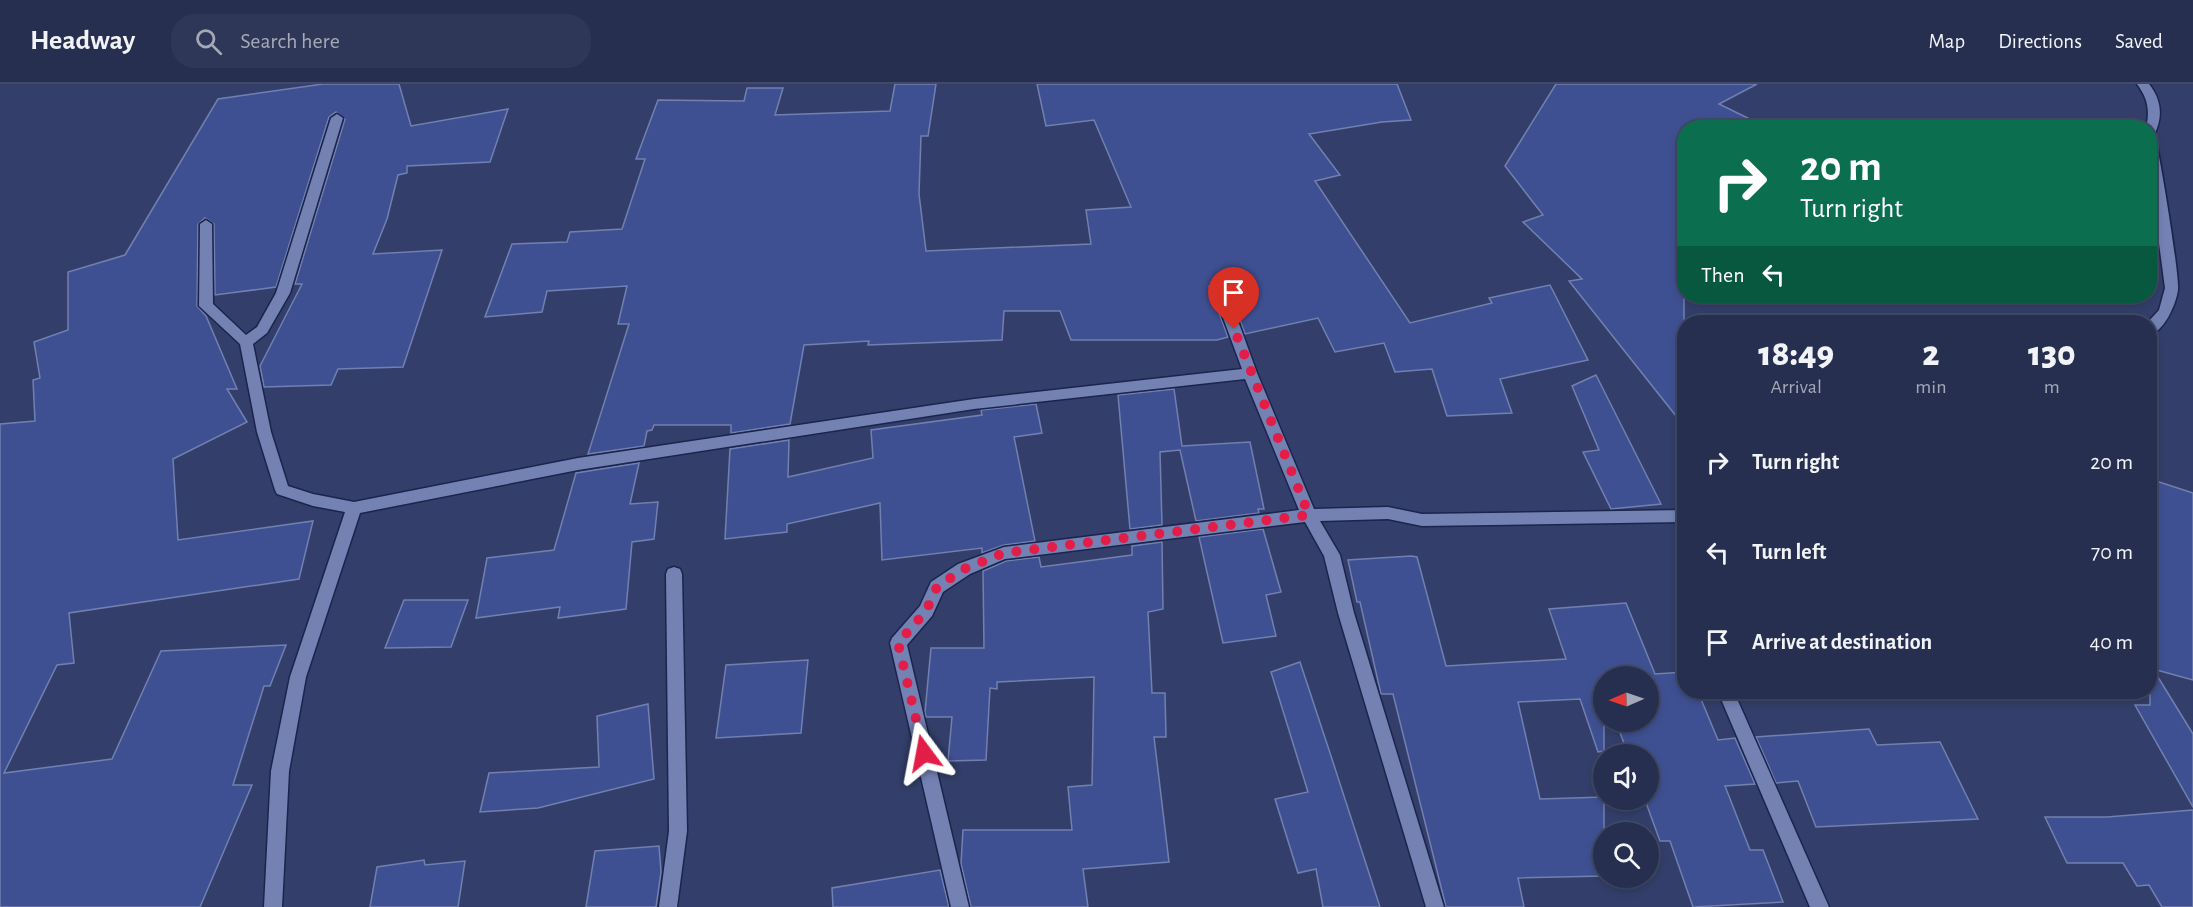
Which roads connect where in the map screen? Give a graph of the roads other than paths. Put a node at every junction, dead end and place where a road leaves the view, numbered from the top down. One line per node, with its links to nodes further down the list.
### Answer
1 (2143, 84): 3 (street)
2 (337, 118): 8 (street)
3 (2154, 120)
4 (2157, 186): 7 (street)
5 (206, 224): 8 (street)
6 (1218, 285): 9 (street)
7 (2157, 321)
8 (246, 342): 10 (street)
9 (1250, 373): 10 (street); 11 (street)
10 (354, 508): 15 (street)
11 (1309, 515): 12 (street); 17 (street); 18 (street)
12 (1677, 516)
13 (674, 574): 16 (street)
14 (1729, 699): 19 (street)
15 (273, 907)
16 (668, 907)
17 (960, 907)
18 (1435, 907)
19 (1820, 907)

